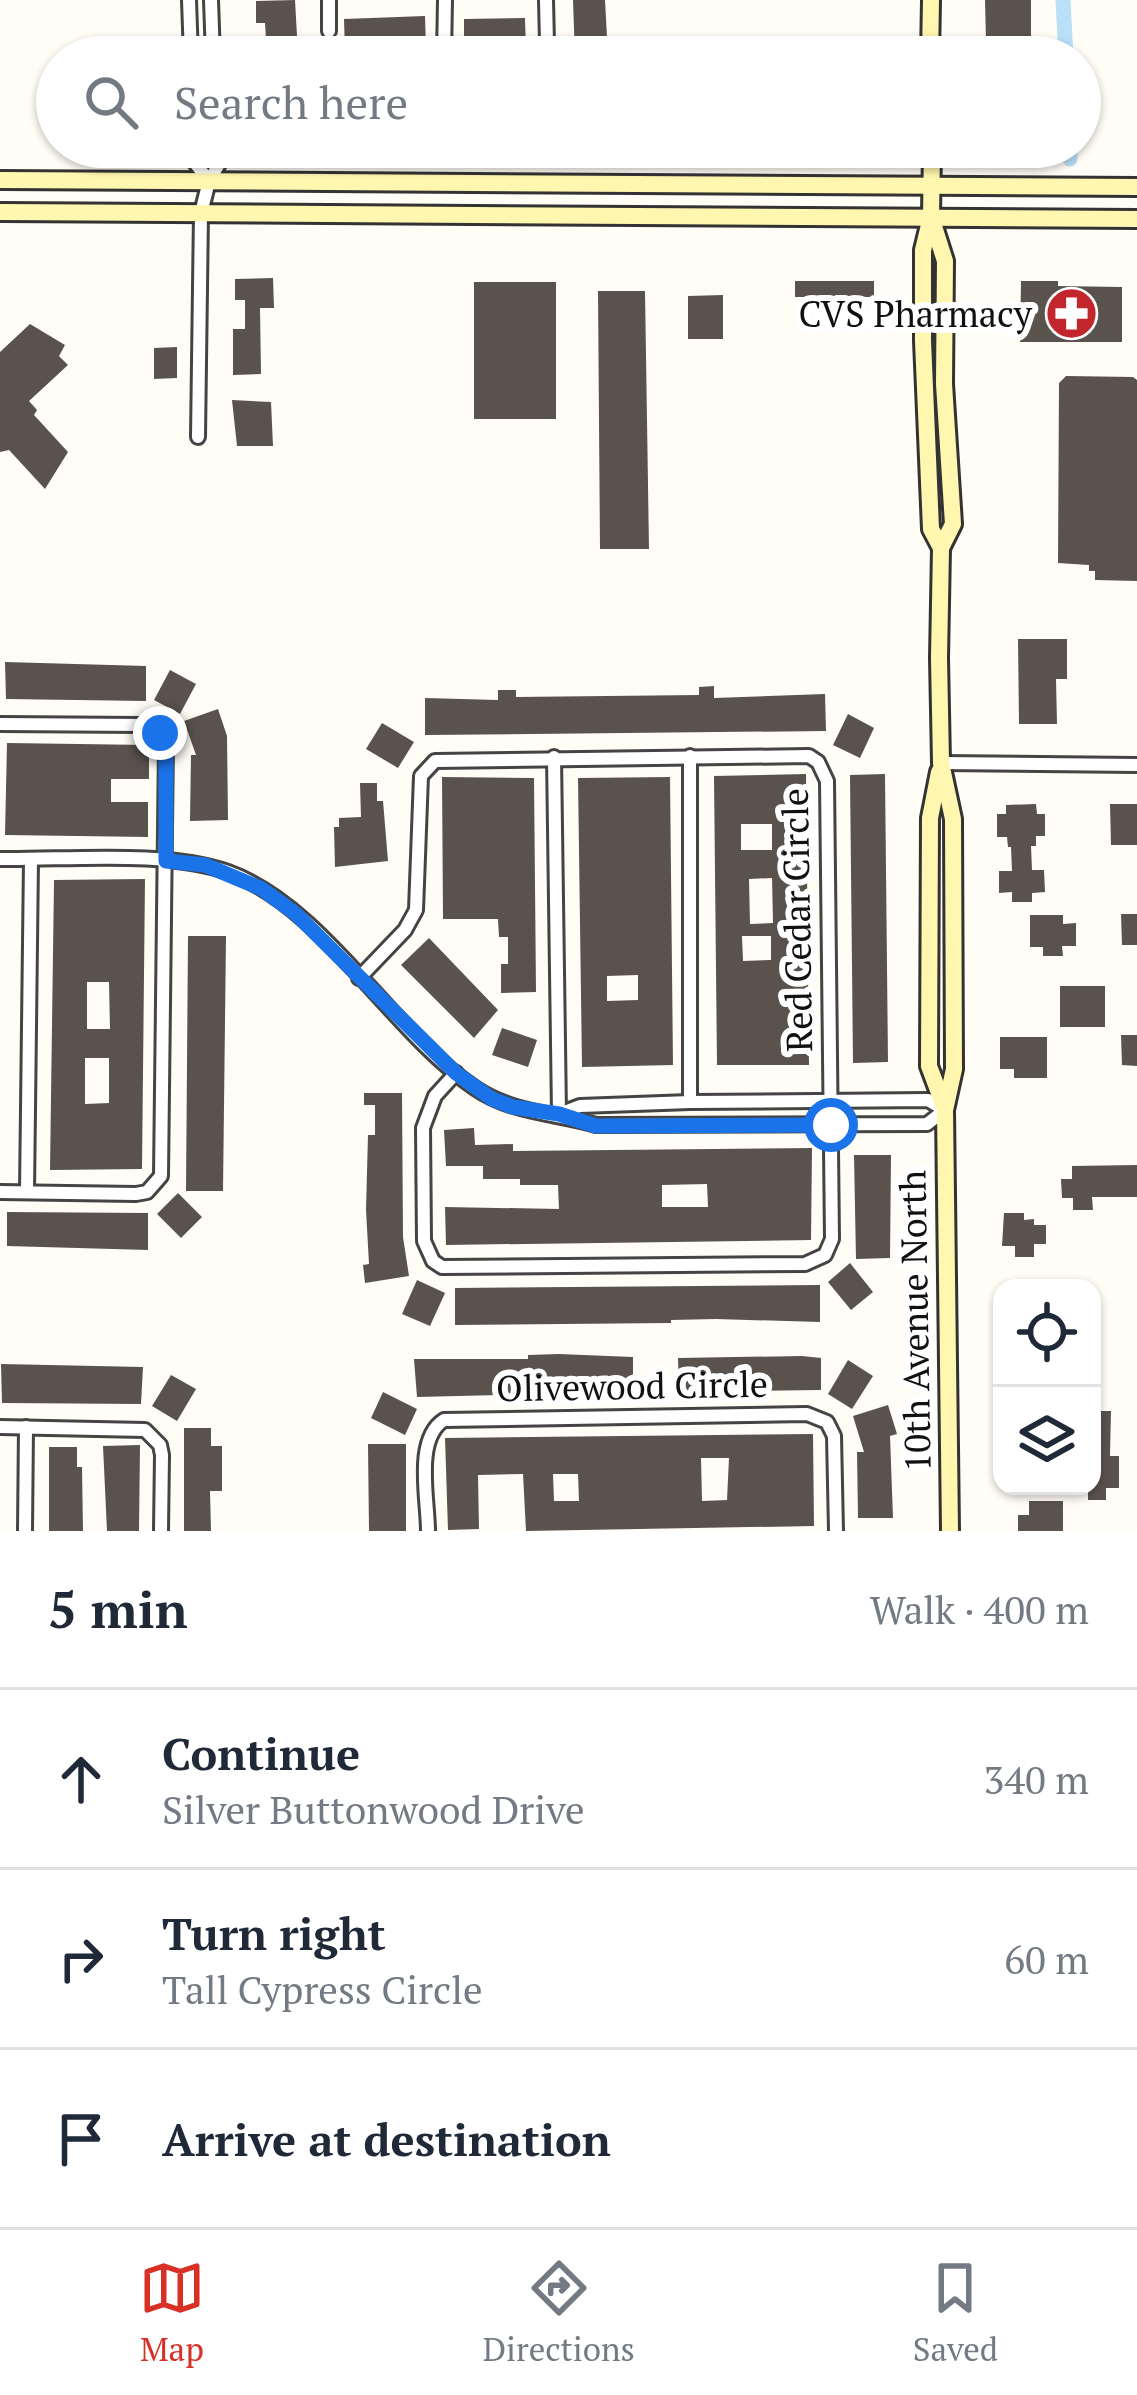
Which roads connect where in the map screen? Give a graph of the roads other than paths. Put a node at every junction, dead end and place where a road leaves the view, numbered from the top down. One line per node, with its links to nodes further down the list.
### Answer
1 (189, 0): 8 (street)
2 (211, 0): 9 (street)
3 (328, 0): 7 (street)
4 (445, 0): 10 (street)
5 (546, 0): 11 (street)
6 (931, 0): 12 (main road)
7 (329, 31)
8 (190, 36)
9 (212, 36)
10 (444, 36)
11 (547, 36)
12 (930, 36)
13 (199, 168): 17 (street)
14 (217, 168): 17 (street)
15 (933, 168): 18 (main road, 10th Avenue North)
16 (0, 180): 17 (main road)
17 (209, 181): 18 (main road); 21 (street)
18 (933, 185): 19 (main road); 22 (main road, 10th Avenue North)
19 (1137, 187)
20 (0, 212): 21 (main road)
21 (201, 213): 22 (main road); 24 (street)
22 (932, 217): 23 (main road); 28 (main road, 10th Avenue North)
23 (1137, 219)
24 (198, 437)
25 (0, 724): 32 (street)
26 (690, 756): 27 (street, Red Cedar Circle); 35 (street, Red Cedar Circle); 36 (street)
27 (554, 758): 33 (street, Red Cedar Circle); 38 (street)
28 (941, 763): 29 (street); 37 (main road, 10th Avenue North)
29 (1137, 764)
30 (0, 859): 31 (street)
31 (31, 860): 32 (street); 41 (street)
32 (166, 861): 33 (street); 41 (street)
33 (359, 978): 34 (street)
34 (456, 1073): 38 (street); 39 (street, Red Cedar Circle)
35 (831, 1101): 36 (street); 37 (street); 39 (street, Red Cedar Circle)
36 (690, 1102): 38 (street)
37 (945, 1109): 39 (street); 48 (main road, 10th Avenue North)
38 (559, 1114): 39 (street)
39 (831, 1125)
40 (0, 1192): 41 (street)
41 (27, 1192)
42 (0, 1426): 43 (street)
43 (26, 1427): 44 (street); 45 (street)
44 (26, 1531)
45 (161, 1531)
46 (428, 1531): 47 (street, Olivewood Circle)
47 (836, 1531)
48 (950, 1531)

